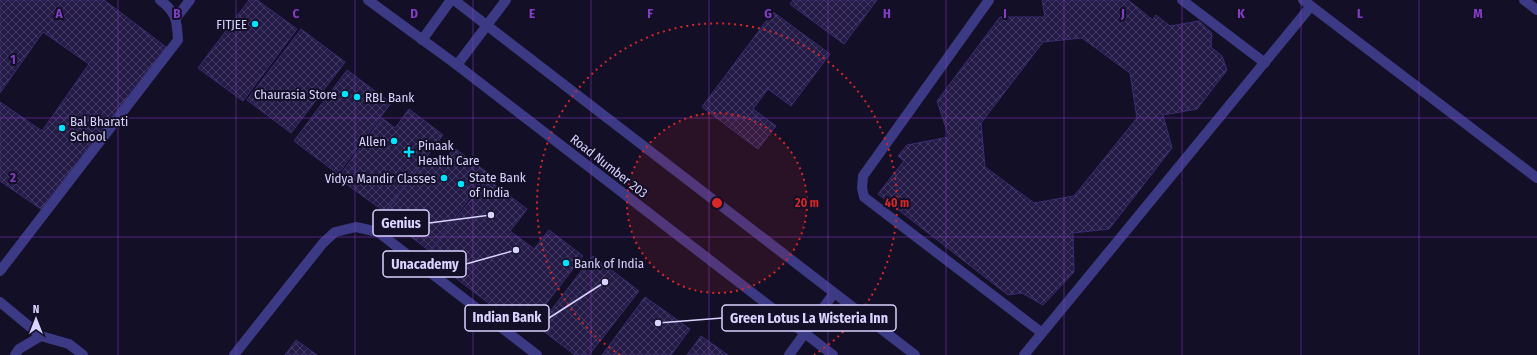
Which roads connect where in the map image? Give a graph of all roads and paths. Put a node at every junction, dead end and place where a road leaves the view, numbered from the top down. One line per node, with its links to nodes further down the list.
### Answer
1 (160, 0): 12 (street)
2 (190, 0): 12 (street)
3 (368, 0): 14 (street, Road Number 203)
4 (452, 0): 13 (street); 14 (street)
5 (506, 0): 13 (street)
6 (989, 0): 22 (street)
7 (1182, 0): 15 (street)
8 (1303, 0): 10 (street)
9 (1524, 0): 11 (street)
10 (1311, 6): 15 (street); 17 (street)
11 (1537, 10)
12 (176, 18): 18 (street)
13 (486, 26): 16 (street); 19 (street)
14 (422, 40): 16 (street, Road Number 203)
15 (1265, 63): 22 (street)
16 (457, 65): 21 (street, Road Number 203)
17 (1537, 178)
18 (0, 271)
19 (834, 293): 21 (street); 30 (street)
20 (0, 302): 23 (street)
21 (805, 333): 28 (street); 29 (street, Road Number 203)
22 (1042, 333): 31 (street)
23 (41, 336): 24 (street); 25 (street)
24 (15, 355)
25 (83, 355)
26 (234, 355): 27 (street)
27 (538, 355)
28 (790, 355)
29 (833, 355)
30 (915, 355)
31 (1024, 355)

